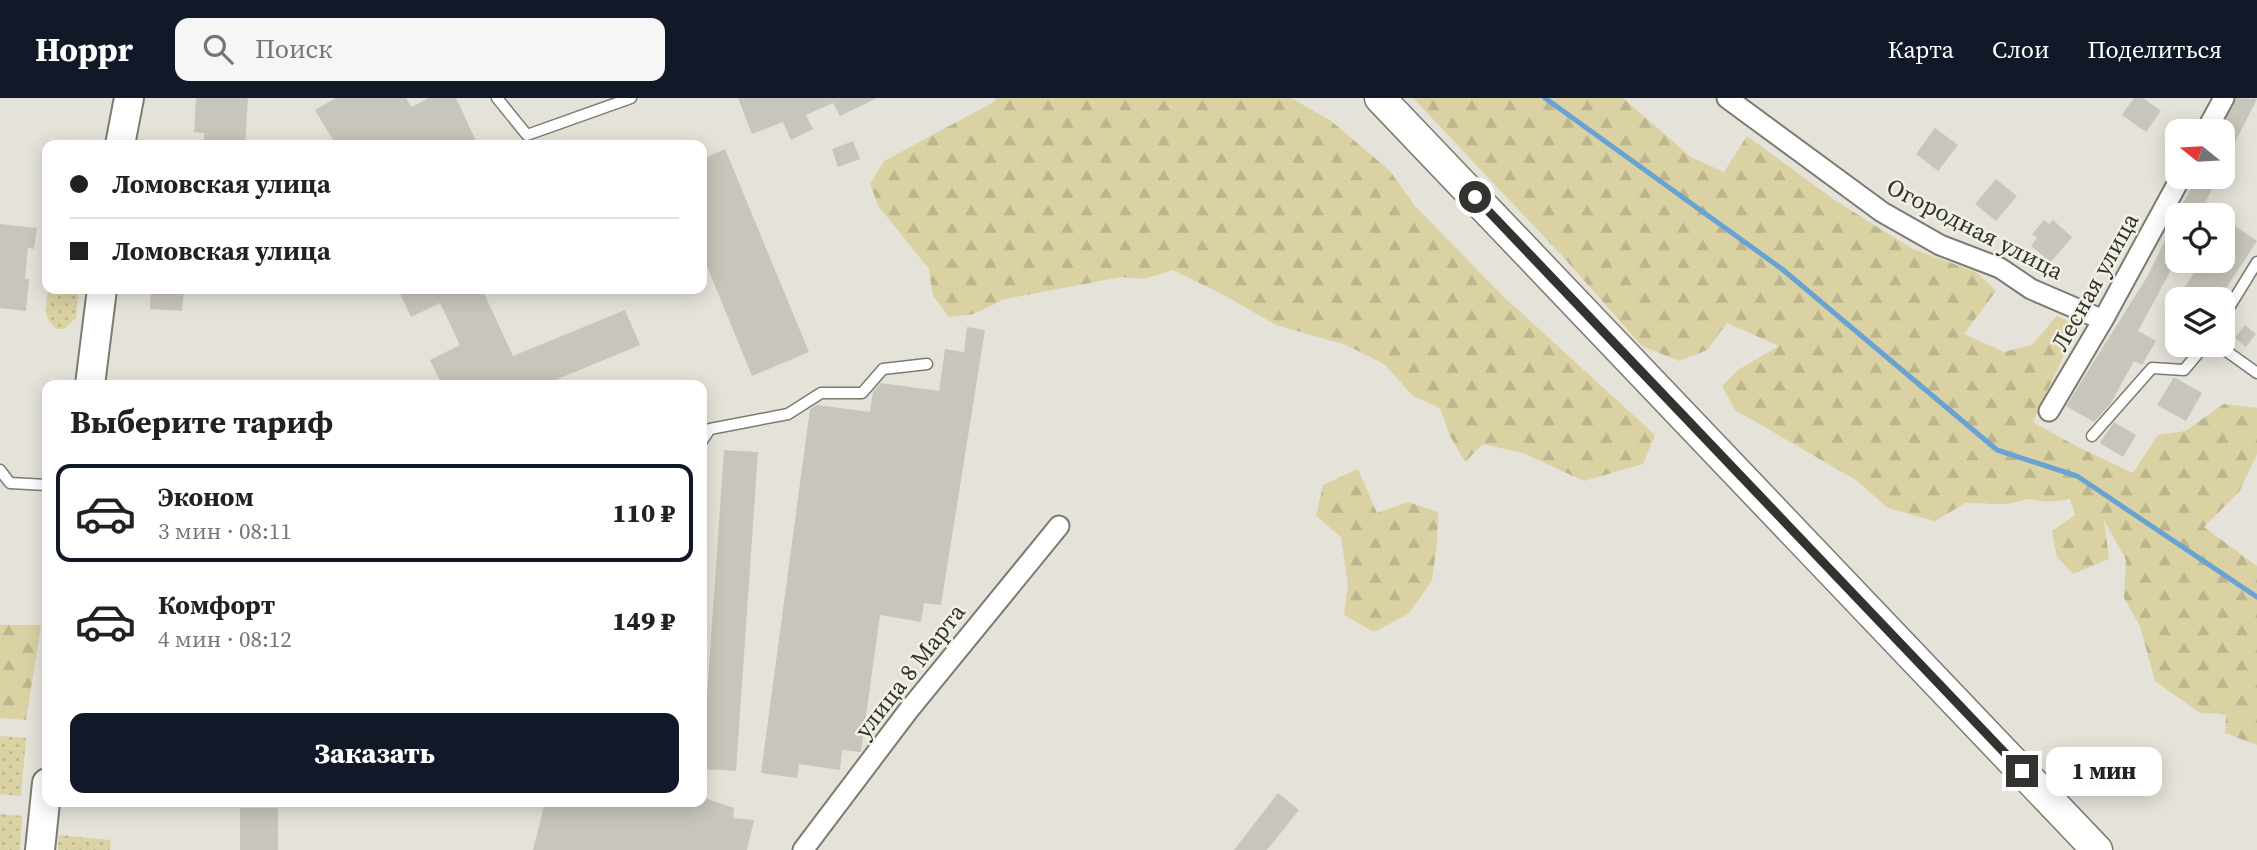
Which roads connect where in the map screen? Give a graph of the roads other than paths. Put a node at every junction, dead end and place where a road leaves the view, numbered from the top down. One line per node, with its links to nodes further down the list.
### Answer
1 (129, 98): 8 (main road)
2 (497, 98): 3 (lane)
3 (631, 98)
4 (1380, 98): 28 (main road)
5 (1727, 98): 13 (street, Огородная улица)
6 (2223, 98): 7 (street)
7 (2212, 119)
8 (121, 140)
9 (2175, 189): 13 (street, Лесная улица)
10 (2257, 262): 12 (lane)
11 (101, 294): 18 (main road)
12 (2235, 298)
13 (2104, 320): 19 (street, Лесная улица)
14 (2195, 357): 21 (lane)
15 (2235, 357): 17 (lane)
16 (927, 364): 20 (lane)
17 (2257, 373)
18 (91, 380)
19 (2049, 411)
20 (707, 433)
21 (2092, 436)
22 (0, 470): 23 (lane)
23 (42, 485)
24 (1059, 526): 27 (street, улица 8 Марта)
25 (44, 807): 26 (main road)
26 (40, 850)
27 (803, 850)
28 (2097, 850)

